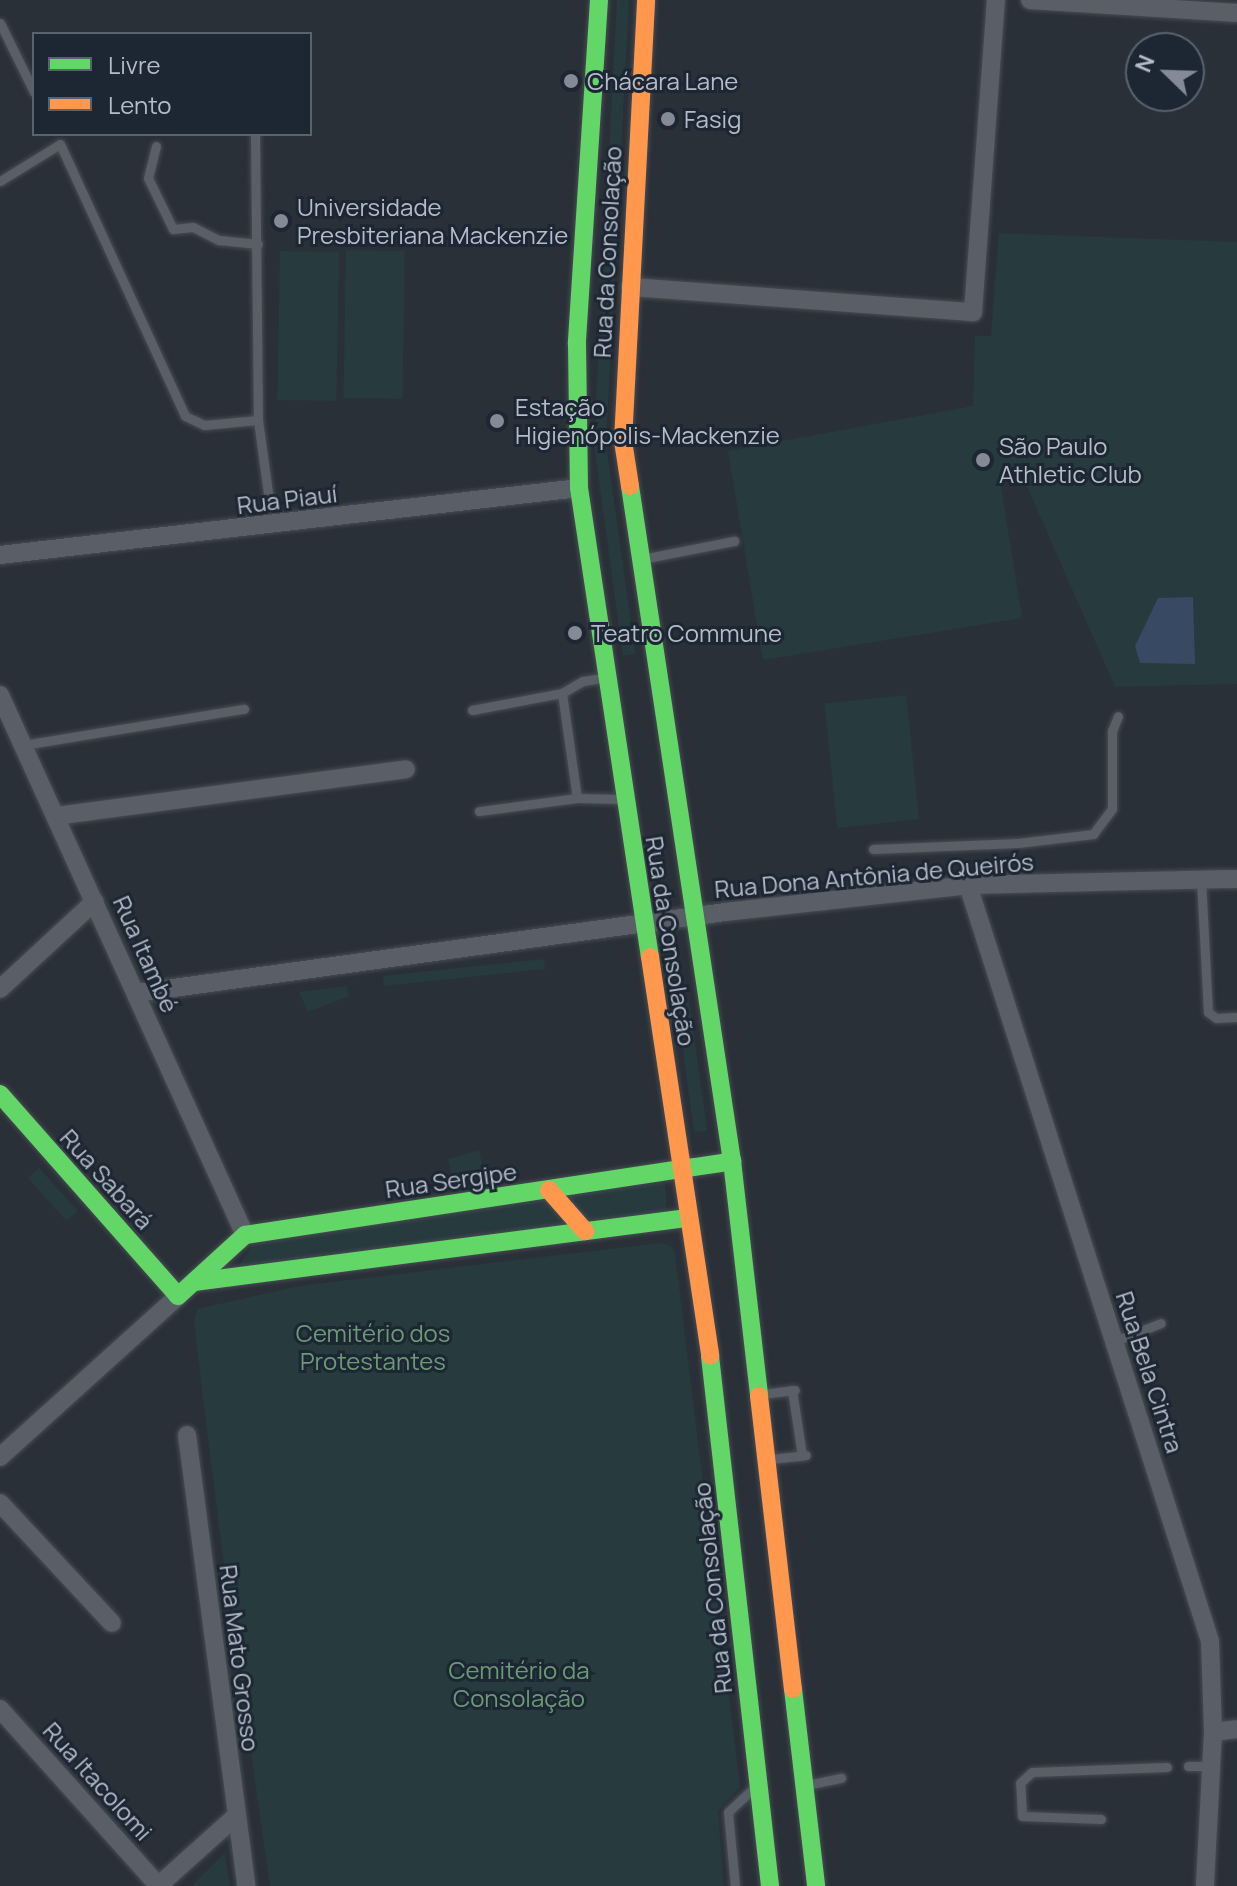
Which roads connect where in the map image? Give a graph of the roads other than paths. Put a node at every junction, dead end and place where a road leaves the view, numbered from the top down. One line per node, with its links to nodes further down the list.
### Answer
1 (599, 0): 15 (main road, Rua da Consolação)
2 (646, 0): 13 (main road, Rua da Consolação)
3 (996, 0): 13 (street)
4 (1030, 0): 5 (street)
5 (1237, 13)
6 (0, 23): 7 (lane)
7 (32, 88)
8 (255, 136): 12 (lane)
9 (57, 139): 11 (lane); 14 (lane)
10 (156, 146): 12 (lane)
11 (0, 181)
12 (258, 244): 14 (lane)
13 (630, 287): 19 (main road, Rua da Consolação)
14 (258, 420): 16 (lane)
15 (579, 488): 18 (street, Rua Piauí); 20 (main road, Rua da Consolação)
16 (270, 508)
17 (734, 541): 19 (lane)
18 (0, 555)
19 (639, 559): 37 (main road, Rua da Consolação)
20 (607, 678): 21 (lane); 29 (main road, Rua da Consolação)
21 (562, 693): 24 (lane); 28 (lane)
22 (0, 695): 26 (street, Rua Itambé)
23 (244, 709): 26 (lane)
24 (472, 710)
25 (1118, 716): 32 (lane)
26 (23, 745): 31 (street, Rua Itambé)
27 (406, 769): 31 (street)
28 (577, 798): 29 (lane); 30 (lane)
29 (625, 798): 38 (main road, Rua da Consolação)
30 (479, 811)
31 (56, 816): 36 (street, Rua Itambé)
32 (873, 849)
33 (1201, 879): 34 (street, Rua Dona Antônia de Queirós); 35 (street, Rua Dona Antônia de Queirós); 41 (lane)
34 (1237, 879)
35 (968, 885): 37 (street, Rua Dona Antônia de Queirós); 52 (street, Rua Bela Cintra)
36 (95, 901): 39 (street); 40 (street, Rua Itambé)
37 (695, 916): 38 (street, Rua Dona Antônia de Queirós); 43 (main road, Rua da Consolação)
38 (644, 924): 40 (street, Rua Dona Antônia de Queirós); 44 (main road, Rua da Consolação)
39 (0, 989)
40 (137, 993): 48 (street, Rua Itambé)
41 (1237, 1017)
42 (0, 1094): 50 (main road, Rua Sabará)
43 (732, 1161): 44 (main road, Rua Sergipe); 53 (main road, Rua da Consolação)
44 (681, 1172): 45 (main road, Rua Sergipe); 46 (main road, Rua da Consolação)
45 (549, 1190): 47 (main road); 48 (main road, Rua Sergipe)
46 (688, 1218): 47 (main road); 66 (main road, Rua da Consolação)
47 (585, 1231): 49 (main road)
48 (245, 1235): 49 (main road)
49 (194, 1282): 50 (main road)
50 (178, 1296): 55 (street)
51 (1161, 1323): 52 (lane)
52 (1115, 1341): 61 (street, Rua Bela Cintra)
53 (759, 1394): 56 (main road, Rua da Consolação); 56 (lane)
54 (187, 1435): 67 (street, Rua Mato Grosso)
55 (0, 1457)
56 (767, 1460): 66 (main road, Rua da Consolação)
57 (0, 1503): 58 (street)
58 (112, 1623)
59 (0, 1709): 69 (street, Rua Itacolomi)
60 (1237, 1729): 61 (street)
61 (1213, 1732): 63 (street, Rua Bela Cintra)
62 (1188, 1766): 63 (lane)
63 (1212, 1766): 74 (street, Rua Bela Cintra)
64 (1167, 1767): 68 (lane)
65 (841, 1778): 66 (lane)
66 (777, 1789): 71 (lane); 72 (main road, Rua da Consolação); 73 (main road, Rua da Consolação)
67 (237, 1815): 69 (street); 70 (street, Rua Mato Grosso)
68 (1101, 1819)
69 (159, 1886)
70 (246, 1886)
71 (735, 1886)
72 (770, 1886)
73 (816, 1886)
74 (1205, 1886)

